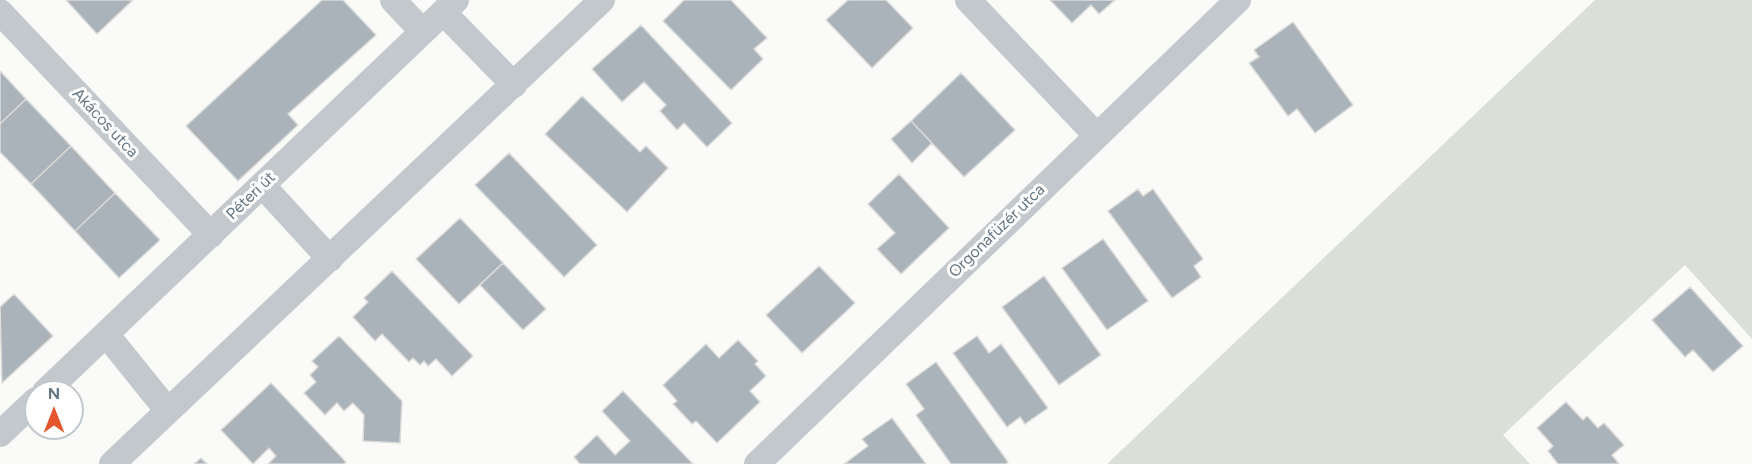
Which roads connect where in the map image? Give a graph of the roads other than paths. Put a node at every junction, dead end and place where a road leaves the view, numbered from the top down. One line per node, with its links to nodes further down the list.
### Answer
1 (393, 0): 7 (street)
2 (602, 0): 8 (street)
3 (968, 0): 9 (street)
4 (1238, 0): 9 (street, Orgonafüzér utca)
5 (450, 6): 7 (street, Péteri út); 8 (street)
6 (0, 12): 11 (street, Akácos utca)
7 (422, 31): 10 (street, Péteri út)
8 (514, 85): 12 (street)
9 (1096, 135): 19 (street, Orgonafüzér utca)
10 (262, 185): 11 (street, Péteri út); 12 (street)
11 (211, 235): 13 (street, Péteri út)
12 (330, 259): 16 (street)
13 (106, 334): 14 (street, Péteri út); 16 (street)
14 (58, 380)
15 (24, 411): 17 (street)
16 (168, 411): 18 (street)
17 (0, 434)
18 (112, 464)
19 (757, 464)

